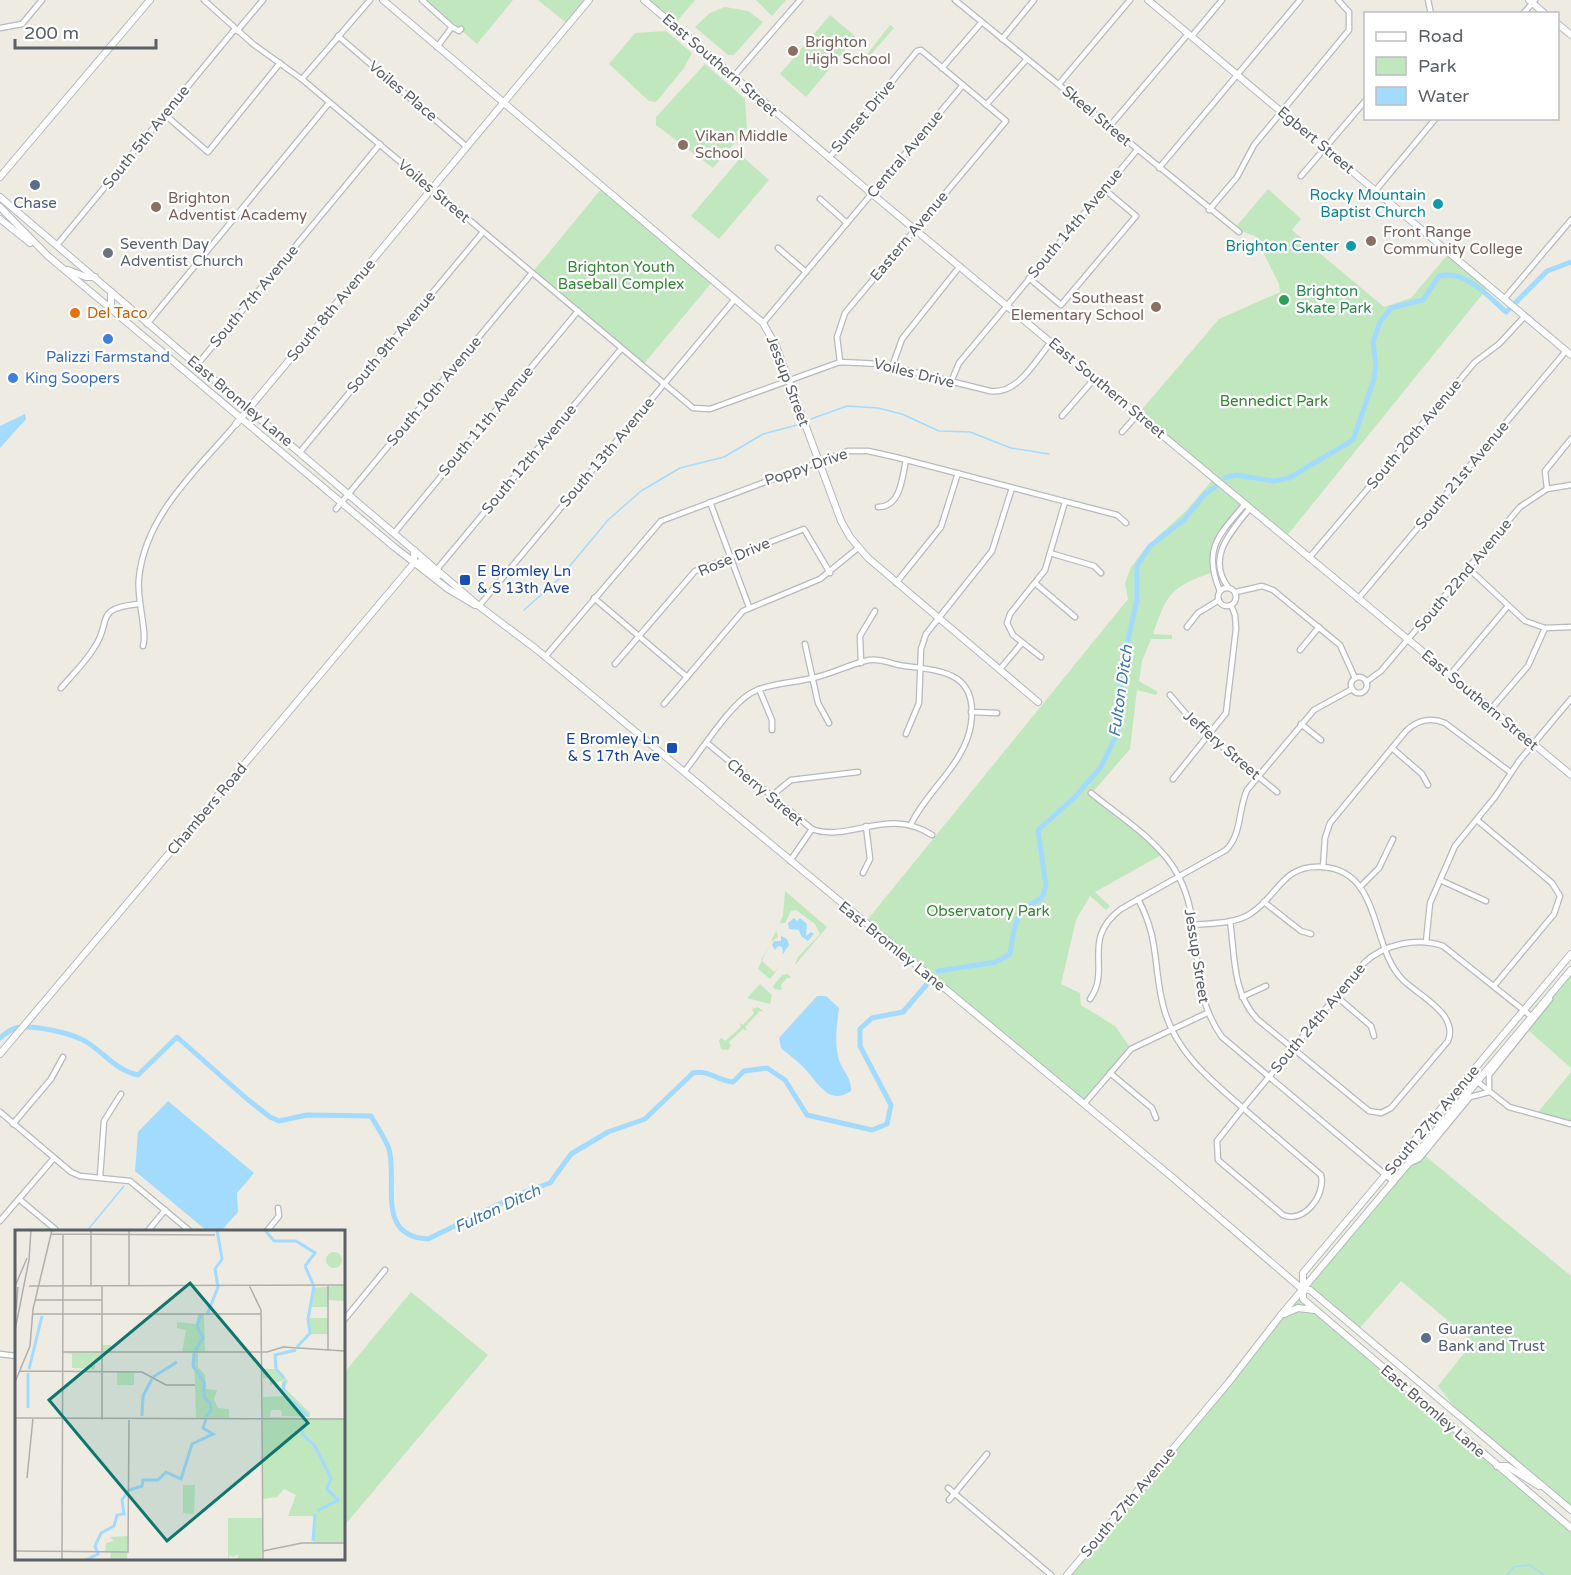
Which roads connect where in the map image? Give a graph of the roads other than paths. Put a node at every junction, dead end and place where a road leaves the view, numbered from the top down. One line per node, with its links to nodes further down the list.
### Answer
1 (42, 0): 23 (street)
2 (150, 0): 54 (main road)
3 (204, 0): 25 (street, Voiles Street)
4 (262, 0): 25 (street, South 5th Avenue)
5 (370, 0): 27 (street)
6 (383, 0): 30 (main road, Jessup Street)
7 (422, 0): 22 (street)
8 (590, 0): 41 (main road, South 8th Avenue)
9 (645, 0): 35 (main road, East Southern Street)
10 (800, 0): 35 (street)
11 (955, 0): 20 (street, Skeel Street)
12 (1034, 0): 29 (street)
13 (1130, 0): 37 (street)
14 (1148, 0): 26 (main road, Egbert Street)
15 (1222, 0): 26 (street)
16 (1300, 0): 34 (street)
17 (1338, 0): 43 (street)
18 (1532, 1): 19 (main road)
19 (1543, 12)
20 (981, 23): 29 (street, Skeel Street); 33 (street)
21 (1559, 26): 28 (main road)
22 (452, 27): 24 (street); 30 (street)
23 (0, 28)
24 (461, 29)
25 (236, 30): 32 (street, Voiles Street); 44 (street, South 5th Avenue)
26 (1190, 35): 34 (main road, Egbert Street); 46 (street)
27 (338, 36): 36 (street); 48 (street, Voiles Place)
28 (1571, 36)
29 (1002, 39): 31 (street, Skeel Street)
30 (437, 47): 41 (main road, Jessup Street)
31 (1027, 58): 37 (street, Skeel Street); 42 (street)
32 (280, 63): 36 (street, Voiles Street); 44 (street)
33 (942, 68): 38 (street); 51 (street, Sunset Drive)
34 (1237, 74): 43 (main road, Egbert Street); 52 (street)
35 (734, 76): 51 (main road, East Southern Street)
36 (302, 79): 40 (street, Voiles Street)
37 (1059, 84): 46 (street, Skeel Street)
38 (963, 85): 42 (street); 58 (street, Central Avenue)
39 (1364, 101): 49 (street)
40 (329, 103): 47 (street, Voiles Street); 87 (street)
41 (503, 103): 48 (main road, South 8th Avenue); 79 (main road, Jessup Street)
42 (987, 105): 66 (street, Eastern Avenue)
43 (1281, 111): 49 (main road, Egbert Street); 62 (street)
44 (164, 114): 70 (street, South 5th Avenue)
45 (1434, 120): 57 (street)
46 (1109, 127): 50 (street, Skeel Street)
47 (380, 144): 56 (street, Voiles Street); 92 (street, South 7th Avenue)
48 (467, 147): 56 (main road, South 8th Avenue)
49 (1325, 148): 53 (street); 57 (main road, Egbert Street)
50 (1137, 150): 52 (street, Skeel Street); 55 (street, South 14th Avenue)
51 (829, 158): 58 (main road, East Southern Street)
52 (1160, 168): 62 (street, Skeel Street)
53 (1301, 176)
54 (0, 177)
55 (1104, 189): 77 (street, South 14th Avenue); 77 (street)
56 (431, 190): 67 (street, Voiles Street); 98 (main road, South 8th Avenue)
57 (1376, 190): 80 (main road, Egbert Street)
58 (871, 193): 65 (street, Central Avenue); 66 (main road, East Southern Street)
59 (0, 197): 70 (main road, East Bromley Lane)
60 (820, 200): 65 (street)
61 (0, 207): 69 (main road, East Bromley Lane)
62 (1209, 210): 68 (street, Skeel Street)
63 (0, 219): 69 (main road)
64 (1571, 220): 80 (street)
65 (847, 223): 74 (street, Central Avenue)
66 (914, 229): 72 (main road, East Southern Street); 91 (street, Eastern Avenue)
67 (483, 232): 75 (street, Voiles Street); 105 (street, South 9th Avenue)
68 (1239, 232)
69 (36, 245): 73 (main road, East Bromley Lane)
70 (57, 245): 76 (main road, East Bromley Lane)
71 (778, 248): 74 (street)
72 (960, 266): 81 (main road, East Southern Street); 93 (street)
73 (62, 268): 76 (main road); 82 (main road, East Bromley Lane)
74 (806, 272): 86 (street, Central Avenue)
75 (532, 273): 83 (street, Voiles Street); 112 (street, South 10th Avenue)
76 (95, 277): 78 (main road, East Bromley Lane)
77 (1029, 278): 81 (street, South 14th Avenue)
78 (110, 291): 82 (main road); 85 (main road, East Bromley Lane)
79 (735, 299): 86 (main road, Jessup Street); 97 (street, South 13th Avenue)
80 (1508, 301): 84 (main road, Egbert Street)
81 (1006, 305): 88 (main road, East Southern Street); 96 (street, South 14th Avenue)
82 (111, 309): 85 (main road); 101 (main road, East Bromley Lane)
83 (578, 311): 89 (street, Voiles Street); 120 (street, South 11th Avenue)
84 (1526, 316): 90 (main road, Egbert Street); 125 (street, South 20th Avenue)
85 (140, 318): 87 (main road, East Bromley Lane)
86 (763, 323): 95 (main road, Jessup Street)
87 (147, 324): 92 (main road, East Bromley Lane)
88 (1051, 342): 94 (main road, East Southern Street); 96 (street, Voiles Drive)
89 (621, 349): 97 (street, Voiles Street); 127 (street, South 12th Avenue)
90 (1568, 353): 138 (street, South 21st Avenue)
91 (840, 362): 93 (street, Voiles Drive); 95 (street, Voiles Drive)
92 (197, 365): 98 (main road, East Bromley Lane)
93 (892, 367): 96 (street, Voiles Drive)
94 (1095, 378): 99 (main road, East Southern Street); 100 (street)
95 (788, 380): 97 (street, Voiles Drive); 107 (main road, Jessup Street)
96 (951, 382)
97 (663, 384): 142 (street, South 13th Avenue)
98 (249, 409): 101 (main road, South 8th Avenue); 105 (main road, East Bromley Lane)
99 (1138, 414): 103 (street); 116 (main road, East Southern Street)
100 (1062, 416)
101 (241, 418): 102 (main road, South 8th Avenue); 113 (main road, East Bromley Lane)
102 (236, 424): 140 (street, South 8th Avenue)
103 (1122, 432)
104 (1571, 439): 111 (street)
105 (300, 452): 112 (main road, East Bromley Lane)
106 (906, 460): 107 (street, Poppy Drive); 108 (street, Poppy Drive); 117 (street)
107 (819, 461): 114 (street, Poppy Drive); 122 (main road, Jessup Street)
108 (958, 473): 110 (street, Poppy Drive); 131 (street)
109 (1571, 485): 111 (street, South 22nd Avenue)
110 (1012, 488): 115 (street, Poppy Drive); 146 (street)
111 (1547, 489): 128 (street, South 22nd Avenue)
112 (349, 493): 113 (street, South 10th Avenue); 120 (main road, East Bromley Lane)
113 (341, 502): 118 (street, South 10th Avenue); 126 (main road, East Bromley Lane)
114 (710, 502): 124 (street); 137 (street, Poppy Drive)
115 (1065, 502): 119 (street, Poppy Drive); 123 (street)
116 (1248, 506): 125 (main road, East Southern Street); 134 (street); 135 (street)
117 (878, 507)
118 (336, 509)
119 (1126, 523)
120 (395, 532): 121 (main road, East Bromley Lane)
121 (411, 545): 126 (main road); 127 (main road, East Bromley Lane)
122 (858, 548): 129 (street); 131 (main road, Jessup Street)
123 (1050, 553): 130 (street); 132 (street)
124 (730, 556): 129 (street, Rose Drive); 144 (street); 152 (street, Rose Drive)
125 (1309, 558): 138 (main road, East Southern Street)
126 (414, 563): 133 (main road); 142 (main road, East Bromley Lane); 234 (main road, Chambers Road)
127 (438, 568): 133 (main road, East Bromley Lane)
128 (1468, 568): 143 (street); 153 (street, South 22nd Avenue)
129 (830, 573): 144 (street)
130 (1101, 573)
131 (896, 583): 146 (main road, Jessup Street)
132 (1036, 584): 147 (street); 154 (street)
133 (459, 587): 142 (main road, East Bromley Lane)
134 (1228, 587): 135 (street); 136 (street)
135 (1220, 591): 139 (street)
136 (1236, 592): 141 (street); 149 (street)
137 (594, 598): 152 (street); 158 (street, Poppy Drive)
138 (1358, 599): 153 (main road, East Southern Street)
139 (1219, 600): 141 (street); 148 (street)
140 (138, 604): 156 (street, South 8th Avenue); 169 (street)
141 (1231, 605): 185 (street)
142 (479, 606): 158 (main road, East Bromley Lane)
143 (1508, 606): 151 (street); 164 (street)
144 (748, 607): 165 (street)
145 (875, 611): 160 (street)
146 (938, 617): 162 (street); 163 (main road, Jessup Street)
147 (1075, 617)
148 (1187, 627)
149 (1319, 627): 157 (street); 167 (street)
150 (1571, 627): 151 (street)
151 (1545, 628): 176 (street)
152 (639, 636): 161 (street, Rose Drive); 165 (street)
153 (1408, 640): 164 (main road, East Southern Street); 168 (street, South 22nd Avenue)
154 (1022, 643): 159 (street); 163 (street)
155 (805, 644): 166 (street)
156 (143, 646)
157 (1300, 650)
158 (545, 657): 190 (main road, East Bromley Lane)
159 (1041, 657)
160 (861, 663): 162 (street); 166 (street)
161 (615, 664)
162 (921, 668): 177 (street); 184 (street)
163 (1000, 669): 174 (main road, Jessup Street)
164 (1450, 675): 176 (main road, East Southern Street)
165 (687, 676): 175 (street)
166 (812, 678): 170 (street); 181 (street)
167 (1355, 678): 168 (street); 171 (street)
168 (1366, 682): 171 (street)
169 (61, 688)
170 (759, 689): 183 (street); 187 (street)
171 (1352, 689): 182 (street)
172 (1170, 695): 185 (street, Jeffery Street)
173 (1571, 699): 188 (street)
174 (1038, 702)
175 (664, 704)
176 (1491, 709): 188 (main road, East Southern Street)
177 (971, 712): 178 (street); 201 (street)
178 (997, 712)
179 (1428, 713): 180 (street)
180 (1428, 719): 189 (street); 192 (street)
181 (829, 723)
182 (1301, 724): 186 (street); 194 (street)
183 (772, 730)
184 (906, 734)
185 (1210, 736): 194 (street, Jeffery Street); 195 (street)
186 (1322, 740)
187 (707, 743): 190 (street); 199 (street, Cherry Street)
188 (1533, 744): 192 (street); 193 (main road, East Southern Street)
189 (1392, 748): 196 (street); 207 (street)
190 (684, 772): 206 (main road, East Bromley Lane)
191 (858, 772): 199 (street)
192 (1510, 772): 200 (street)
193 (1571, 775)
194 (1258, 777): 197 (street, Jeffery Street); 209 (street)
195 (1173, 778)
196 (1428, 785)
197 (1277, 792)
198 (1091, 793): 209 (street, Jessup Street)
199 (770, 797): 203 (street, Cherry Street)
200 (1477, 820): 210 (street); 223 (street)
201 (911, 824): 202 (street, Cherry Street); 204 (street, Cherry Street)
202 (866, 826): 203 (street, Cherry Street); 208 (street)
203 (812, 829): 206 (street)
204 (932, 835)
205 (1393, 839): 211 (street)
206 (790, 861): 242 (main road, East Bromley Lane)
207 (1323, 867): 211 (street); 214 (street)
208 (863, 873)
209 (1179, 876): 212 (street); 216 (street, Jessup Street)
210 (1440, 880): 213 (street); 218 (street)
211 (1360, 887): 219 (street)
212 (1138, 899): 227 (street); 231 (street)
213 (1486, 901)
214 (1264, 902): 215 (street); 217 (street)
215 (1230, 921): 216 (street); 226 (street)
216 (1192, 925): 229 (street, Jessup Street)
217 (1311, 934)
218 (1426, 942): 219 (street, South 24th Avenue); 223 (street)
219 (1386, 948): 225 (street, South 24th Avenue); 233 (street)
220 (1571, 954): 228 (main road, South 27th Avenue)
221 (1571, 970): 224 (main road, South 27th Avenue)
222 (1266, 986): 226 (street)
223 (1494, 986): 228 (street)
224 (1557, 987): 230 (main road, South 27th Avenue); 240 (street)
225 (1336, 996): 232 (street); 233 (street, South 24th Avenue)
226 (1242, 997): 233 (street)
227 (1090, 999)
228 (1523, 1010): 230 (street); 237 (main road, South 27th Avenue)
229 (1207, 1013): 231 (street); 238 (street, Jessup Street)
230 (1532, 1017): 239 (main road, South 27th Avenue)
231 (1172, 1029): 236 (street); 243 (street)
232 (1374, 1036)
233 (1293, 1048): 238 (street, South 24th Avenue)
234 (0, 1054)
235 (63, 1057): 246 (street)
236 (1110, 1073): 242 (street); 245 (street)
237 (1469, 1075): 239 (street); 250 (main road, South 27th Avenue)
238 (1268, 1078): 243 (street, South 24th Avenue); 250 (street, Jessup Street)
239 (1477, 1083): 240 (street); 249 (main road, South 27th Avenue)
240 (1489, 1092): 247 (street); 249 (street)
241 (121, 1094): 251 (street)
242 (1084, 1104): 264 (main road, East Bromley Lane)
243 (1243, 1108): 253 (street); 253 (street, South 24th Avenue)
244 (1, 1115): 246 (street)
245 (1156, 1118)
246 (13, 1124): 248 (street)
247 (1571, 1124)
248 (54, 1158): 251 (street); 255 (street)
249 (1408, 1165): 254 (main road, South 27th Avenue)
250 (1386, 1175): 254 (street, Jessup Street); 264 (main road, South 27th Avenue)
251 (100, 1177): 257 (street)
252 (1329, 1181): 253 (street)
253 (1323, 1182)
254 (1394, 1182): 264 (main road, South 27th Avenue)
255 (19, 1199): 258 (street); 259 (street)
256 (278, 1208): 262 (street)
257 (165, 1210): 260 (street); 261 (street)
258 (0, 1221)
259 (55, 1229)
260 (149, 1230)
261 (189, 1230)
262 (268, 1230)
263 (385, 1270): 267 (street)
264 (1302, 1289): 265 (main road, East Bromley Lane); 266 (main road, South 27th Avenue); 274 (main road, East Bromley Lane)
265 (1316, 1311): 266 (main road); 271 (main road, East Bromley Lane)
266 (1281, 1315): 279 (main road, South 27th Avenue)
267 (345, 1319)
268 (0, 1354): 269 (street)
269 (15, 1356)
270 (987, 1454): 273 (street)
271 (1497, 1466): 274 (main road); 277 (main road, East Bromley Lane)
272 (948, 1488): 273 (street)
273 (954, 1493): 275 (street); 278 (street)
274 (1552, 1494): 276 (main road, East Bromley Lane)
275 (949, 1500)
276 (1571, 1510)
277 (1571, 1528)
278 (1051, 1575)
279 (1067, 1575)

